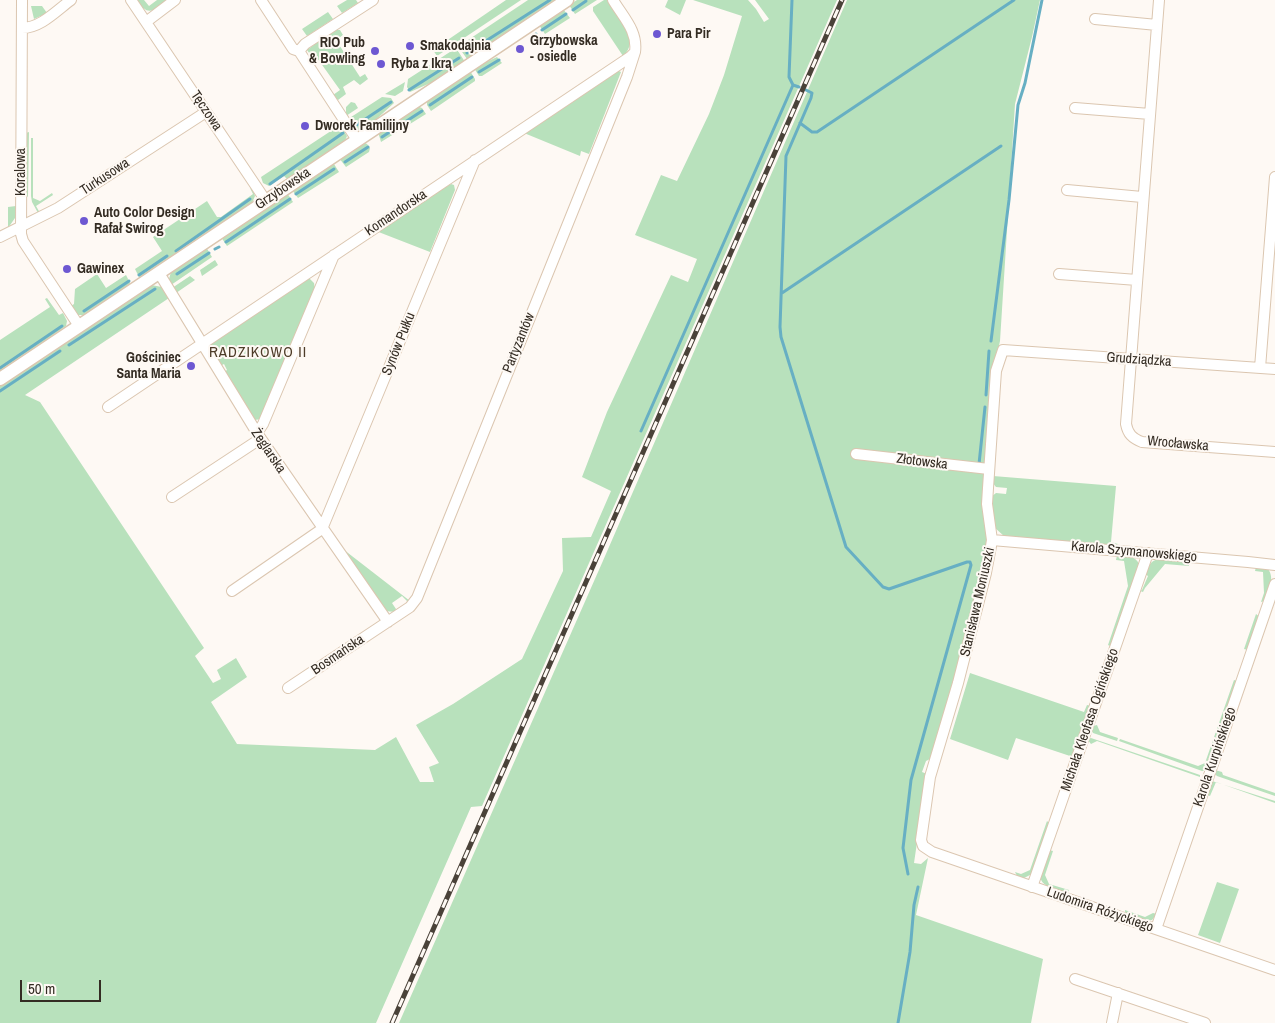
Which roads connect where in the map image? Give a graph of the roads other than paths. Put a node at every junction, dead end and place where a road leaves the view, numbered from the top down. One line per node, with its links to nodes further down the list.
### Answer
1 (22, 0): 13 (street, Koralowa)
2 (71, 0): 13 (street)
3 (131, 0): 11 (street, Tęczowa)
4 (176, 0): 11 (street)
5 (262, 0): 14 (street)
6 (373, 0): 14 (street)
7 (568, 0): 19 (street, Grzybowska)
8 (613, 0): 15 (street)
9 (1159, 0): 12 (street)
10 (1095, 19): 12 (street)
11 (146, 22): 17 (street, Tęczowa)
12 (1157, 25): 18 (street)
13 (22, 28): 25 (street, Koralowa)
14 (299, 51): 19 (street)
15 (635, 52): 20 (street, Komandorska); 50 (street, Partyzantów)
16 (1075, 108): 18 (street)
17 (206, 112): 24 (street, Tęczowa); 25 (street, Turkusowa)
18 (1150, 114): 23 (street)
19 (357, 140): 24 (street, Grzybowska)
20 (475, 160): 27 (street, Komandorska); 44 (street, Synów Pułku)
21 (1275, 177): 35 (street)
22 (1067, 190): 23 (street)
23 (1142, 197): 30 (street)
24 (266, 201): 28 (street, Grzybowska)
25 (21, 227): 26 (street, Turkusowa); 31 (street, Koralowa)
26 (0, 238)
27 (334, 254): 32 (street, Komandorska); 39 (street)
28 (159, 273): 31 (street, Grzybowska); 32 (street, Żeglarska)
29 (1059, 274): 30 (street)
30 (1136, 280): 34 (street)
31 (79, 326): 37 (street, Grzybowska)
32 (202, 343): 38 (street, Komandorska); 39 (street, Żeglarska)
33 (1003, 350): 34 (street, Grudziądzka); 42 (street, Stanisława Moniuszki)
34 (1130, 360): 35 (street, Grudziądzka); 40 (street, Wrocławska)
35 (1260, 368): 36 (street, Grudziądzka)
36 (1275, 369)
37 (0, 379)
38 (108, 407)
39 (258, 436): 43 (street); 44 (street, Żeglarska)
40 (1275, 452)
41 (856, 454): 42 (street, Złotowska)
42 (989, 470): 45 (street, Stanisława Moniuszki)
43 (172, 497)
44 (322, 529): 49 (street); 50 (street, Żeglarska)
45 (992, 540): 46 (street, Karola Szymanowskiego); 52 (street, Stanisława Moniuszki)
46 (1148, 553): 47 (street, Karola Szymanowskiego); 53 (street, Michała Kleofasa Ogińskiego)
47 (1275, 565)
48 (1275, 584): 54 (street, Karola Kurpińskiego)
49 (232, 591)
50 (388, 622): 51 (street, Bosmańska)
51 (288, 688)
52 (925, 848): 53 (street, Ludomira Różyckiego)
53 (1032, 887): 54 (street, Ludomira Różyckiego)
54 (1156, 929): 55 (street, Ludomira Różyckiego)
55 (1275, 970)
56 (1075, 979): 57 (street)
57 (1118, 993): 58 (street); 59 (street)
58 (1112, 1023)
59 (1206, 1023)

